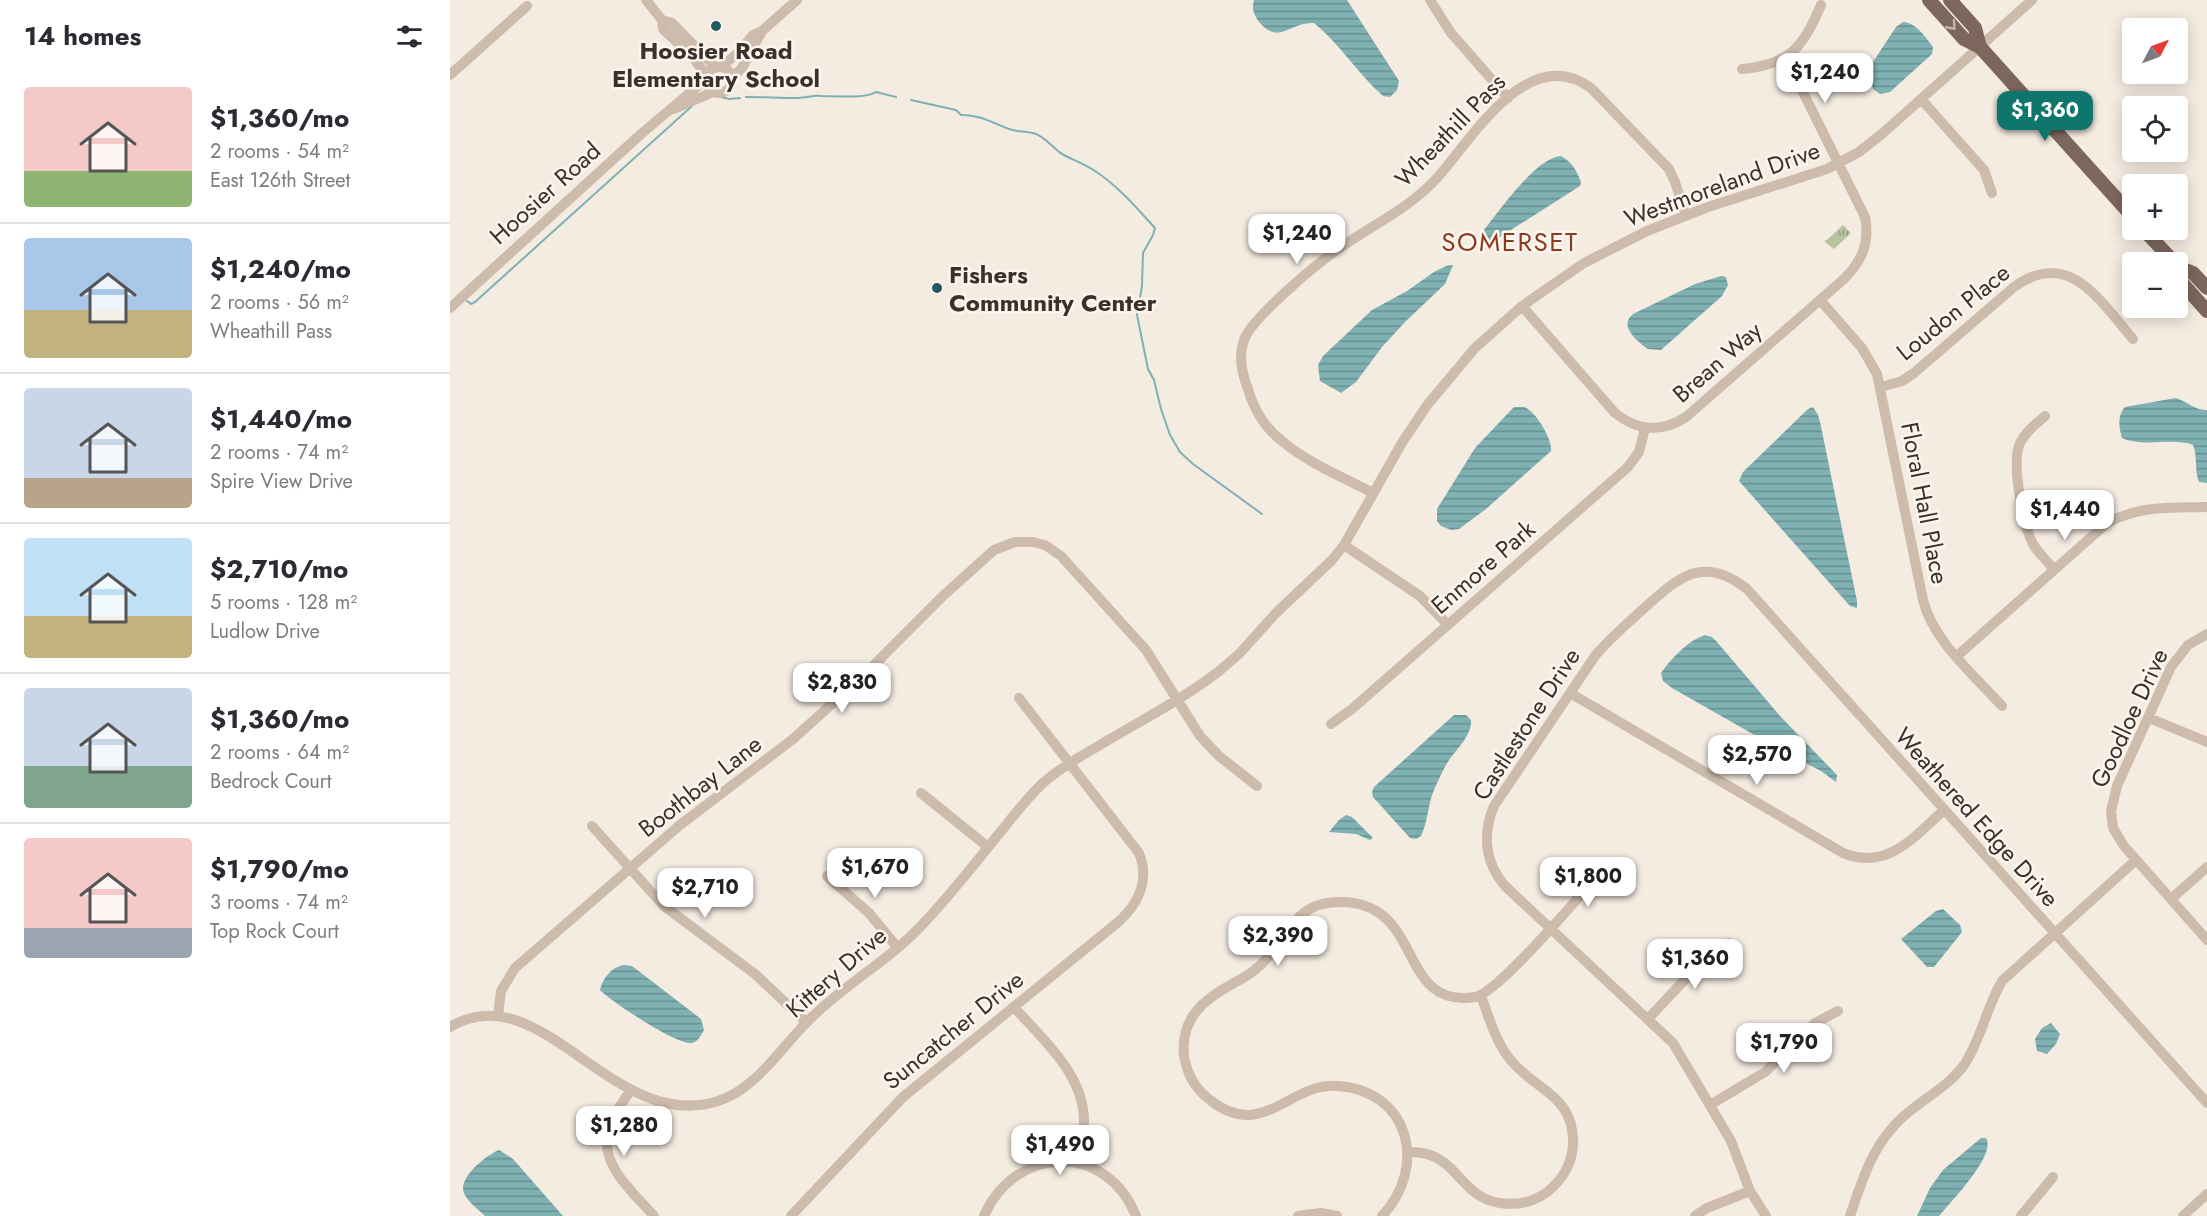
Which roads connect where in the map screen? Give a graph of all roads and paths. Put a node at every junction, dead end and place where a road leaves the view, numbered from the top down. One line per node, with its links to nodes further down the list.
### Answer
1 (646, 0): 9 (street)
2 (797, 0): 10 (street)
3 (1430, 0): 19 (street)
4 (1929, 0): 11 (main road, one-way to 11)
5 (1950, 0): 11 (main road)
6 (2032, 0): 11 (street, Westmoreland Drive)
7 (1821, 5): 12 (street)
8 (527, 6): 15 (street)
9 (662, 20): 13 (street); 16 (street)
10 (762, 31): 13 (street); 17 (street)
11 (1980, 47): 20 (street, Westmoreland Drive); 24 (main road)
12 (1786, 58): 14 (street); 22 (street, Brean Way)
13 (718, 67): 16 (street); 17 (street)
14 (1742, 69)
15 (450, 75)
16 (706, 78): 18 (street); 21 (street, Hoosier Road)
17 (732, 78): 18 (street)
18 (713, 92): 21 (street, Hoosier Road)
19 (1508, 98): 25 (street, Wheathill Pass); 39 (street, Wheathill Pass)
20 (1921, 99): 22 (street, Westmoreland Drive); 23 (street)
21 (671, 110): 33 (street, Hoosier Road)
22 (1839, 164): 25 (street, Westmoreland Drive); 31 (street, Brean Way)
23 (1992, 193)
24 (2122, 205)
25 (1686, 215): 32 (street, Westmoreland Drive)
26 (2153, 240): 27 (main road)
27 (2164, 252)
28 (2188, 271): 29 (main road)
29 (2207, 288)
30 (2188, 290): 34 (main road)
31 (1820, 300): 36 (street, Floral Hall Place); 38 (street, Brean Way)
32 (1522, 306): 38 (street); 39 (street, Westmoreland Drive)
33 (450, 308)
34 (2207, 311)
35 (2133, 339): 36 (street, Loudon Place)
36 (1881, 387): 46 (street, Floral Hall Place)
37 (2045, 416): 42 (street)
38 (1645, 428): 44 (street, Enmore Park)
39 (1373, 493): 41 (street, Westmoreland Drive)
40 (2207, 507): 42 (street)
41 (1344, 545): 44 (street); 47 (street, Westmoreland Drive)
42 (2054, 569): 46 (street)
43 (1708, 572): 48 (street, Castlestone Drive); 58 (street, Weathered Edge Drive)
44 (1448, 625): 53 (street, Enmore Park)
45 (2207, 634): 52 (street, Goodloe Drive)
46 (1957, 656): 51 (street, Floral Hall Place)
47 (1230, 662): 50 (street, Kittery Drive)
48 (1570, 693): 58 (street); 67 (street, Castlestone Drive)
49 (1019, 698): 55 (street)
50 (1176, 699): 55 (street, Kittery Drive); 56 (street, Boothbay Lane); 63 (street, Boothbay Lane)
51 (2002, 706)
52 (2149, 718): 54 (street); 61 (street, Goodloe Drive)
53 (1331, 724)
54 (2207, 742)
55 (1070, 763): 60 (street, Kittery Drive); 73 (street, Suncatcher Drive)
56 (1257, 786)
57 (921, 793): 60 (street)
58 (1944, 810): 68 (street, Weathered Edge Drive)
59 (592, 826): 63 (street)
60 (988, 848): 71 (street, Kittery Drive)
61 (2136, 861): 66 (street, Goodloe Drive); 68 (street)
62 (2207, 867): 66 (street)
63 (630, 869): 75 (street, Boothbay Lane); 77 (street)
64 (1616, 869): 67 (street)
65 (827, 876): 71 (street)
66 (2170, 899): 69 (street, Goodloe Drive)
67 (1549, 929): 72 (street); 76 (street, Castlestone Drive)
68 (2054, 934): 80 (street, Weathered Edge Drive); 96 (street)
69 (2207, 940)
70 (1729, 943): 76 (street)
71 (897, 947): 77 (street, Kittery Drive)
72 (1482, 996): 82 (street); 82 (street)
73 (1014, 1007): 83 (street); 88 (street, Suncatcher Drive)
74 (1838, 1011): 81 (street)
75 (498, 1016): 78 (street, Kittery Drive); 79 (street, Kittery Drive)
76 (1648, 1019): 81 (street, Castlestone Drive)
77 (806, 1022): 79 (street, Kittery Drive)
78 (450, 1028)
79 (630, 1090): 87 (street)
80 (2207, 1103)
81 (1710, 1105): 85 (street, Castlestone Drive)
82 (1409, 1152): 93 (street)
83 (1077, 1163): 89 (street); 90 (street)
84 (2053, 1177): 97 (street)
85 (1750, 1191): 94 (street); 95 (street, Castlestone Drive)
86 (2207, 1194): 98 (street)
87 (654, 1216)
88 (791, 1216)
89 (984, 1216)
90 (1136, 1216)
91 (1298, 1216): 92 (street)
92 (1337, 1216)
93 (1382, 1216)
94 (1695, 1216)
95 (1766, 1216)
96 (1850, 1216)
97 (2021, 1216)
98 (2183, 1216)

